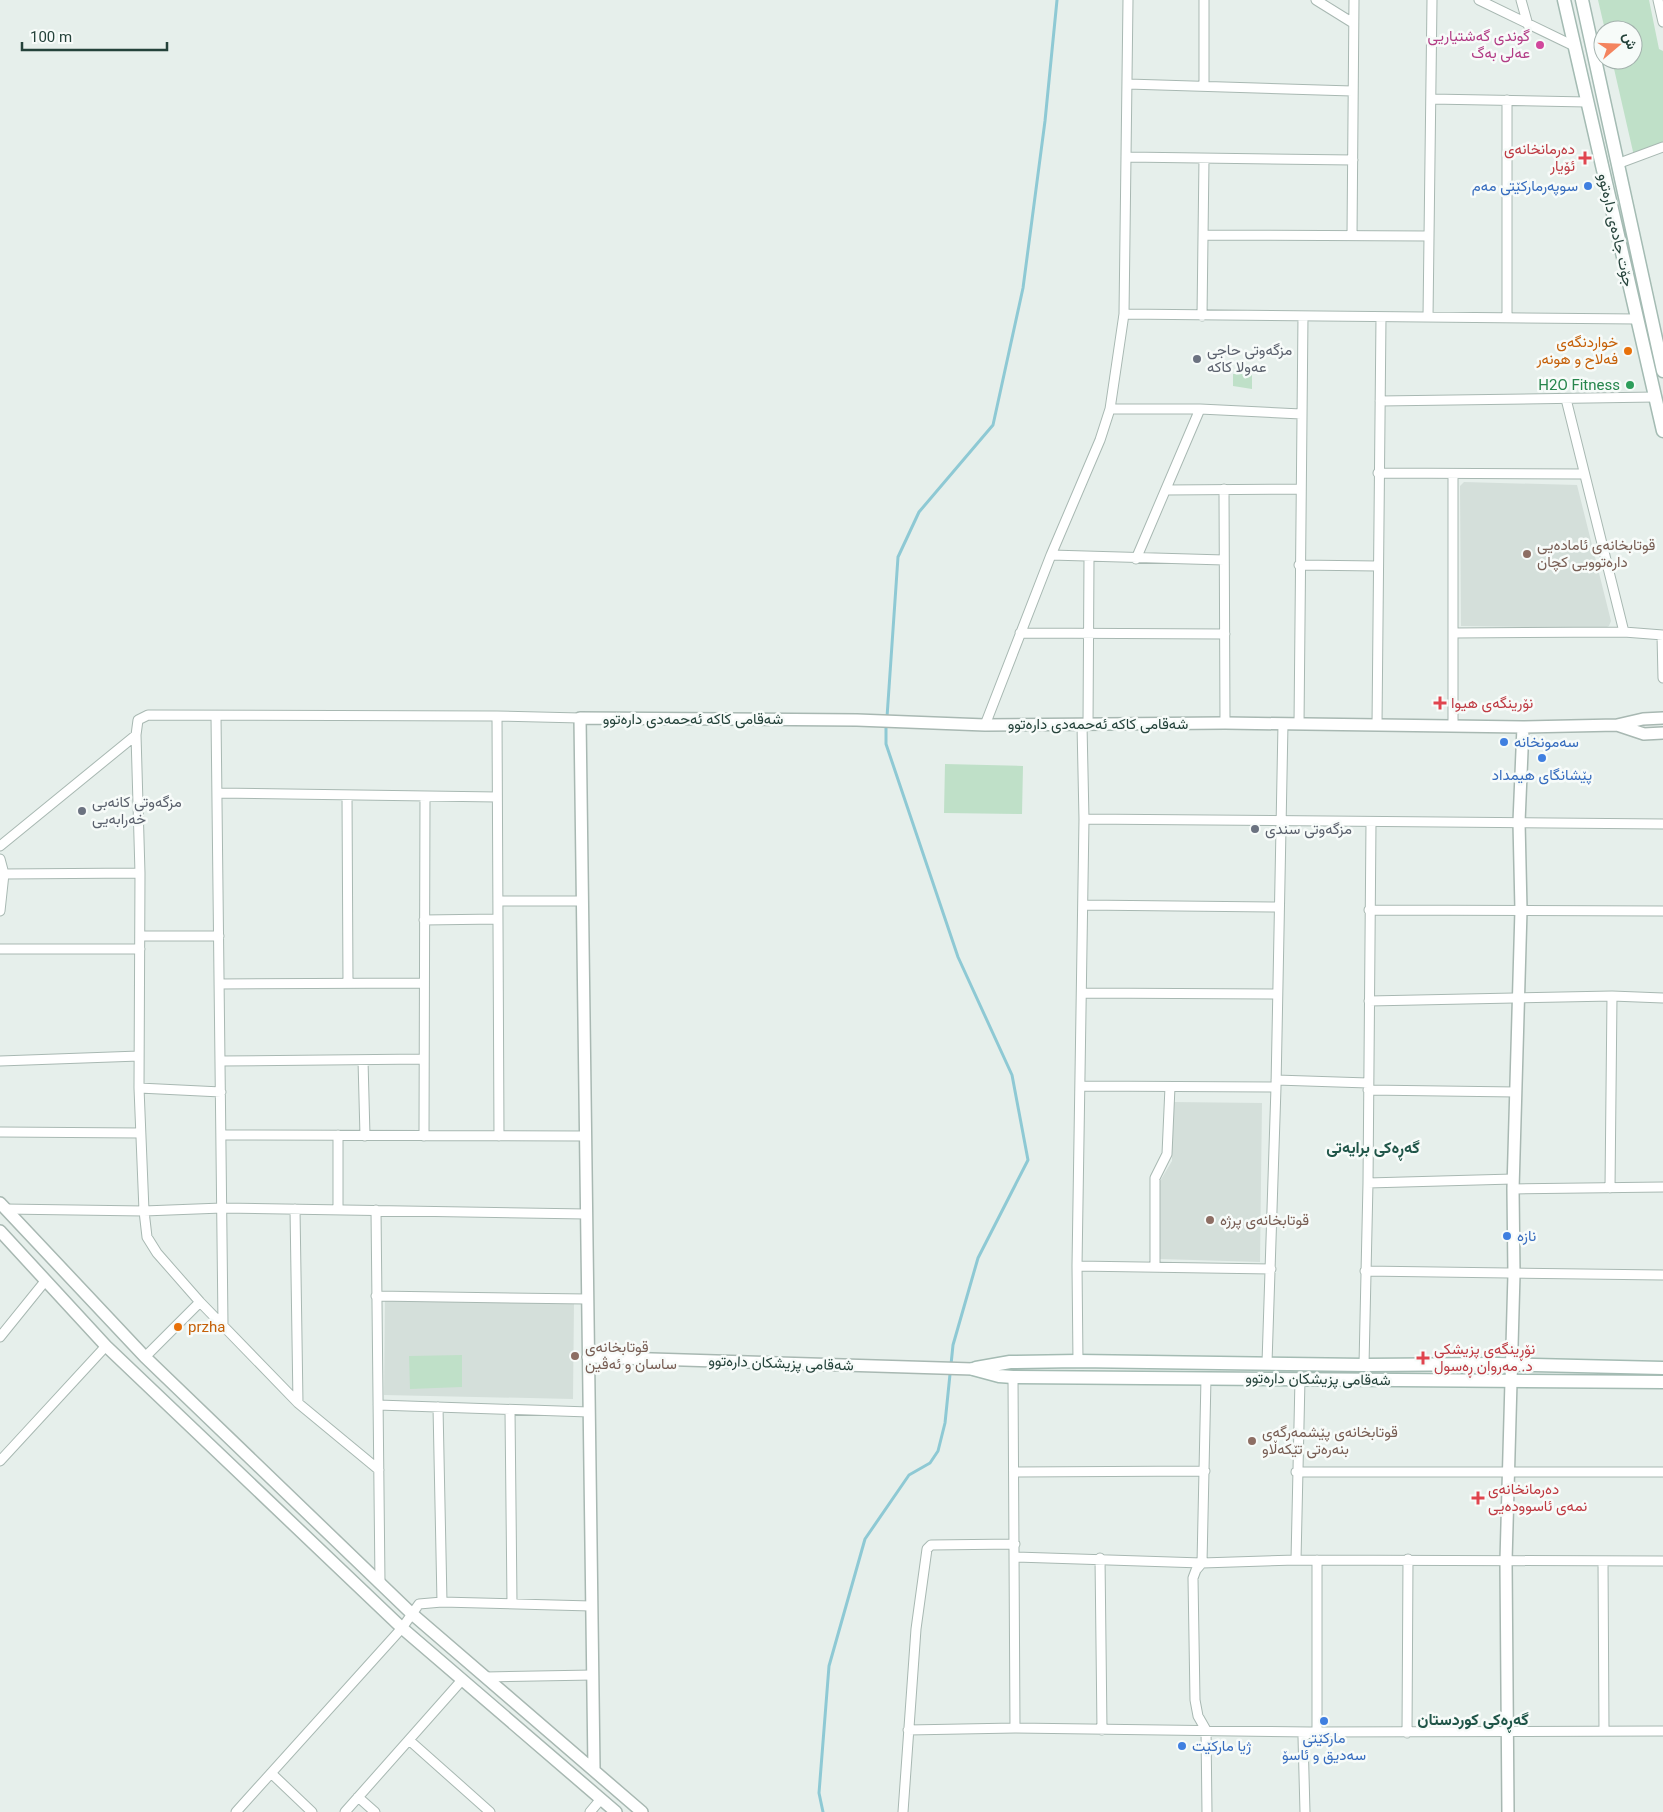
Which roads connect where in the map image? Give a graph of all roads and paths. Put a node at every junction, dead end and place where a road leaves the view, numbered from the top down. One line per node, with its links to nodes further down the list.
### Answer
1 (1128, 0): 15 (street)
2 (1204, 0): 16 (street)
3 (1316, 0): 12 (street)
4 (1354, 0): 12 (street)
5 (1432, 0): 18 (street)
6 (1479, 0): 13 (street)
7 (1521, 0): 13 (street)
8 (1564, 0): 14 (main road, جۆت جادەی دارەتوو)
9 (1582, 0): 25 (main road, جۆت جادەی دارەتوو)
10 (1658, 0): 11 (street)
11 (1663, 22)
12 (1353, 23): 17 (street)
13 (1528, 25): 14 (street)
14 (1574, 46): 20 (main road, جۆت جادەی دارەتوو)
15 (1128, 84): 16 (street); 22 (street)
16 (1204, 86): 17 (street)
17 (1352, 91): 24 (street)
18 (1431, 99): 19 (street); 28 (street)
19 (1507, 100): 20 (street); 34 (street)
20 (1587, 102): 35 (main road, جۆت جادەی دارەتوو)
21 (1663, 147): 25 (street)
22 (1127, 157): 23 (street); 29 (street)
23 (1204, 158): 24 (street); 26 (street)
24 (1353, 160): 27 (street)
25 (1617, 164): 36 (main road, جۆت جادەی دارەتوو)
26 (1203, 235): 27 (street); 30 (street)
27 (1352, 235): 28 (street)
28 (1429, 236): 33 (street)
29 (1124, 314): 30 (street); 40 (street)
30 (1202, 316): 31 (street)
31 (1303, 316): 32 (street); 42 (street)
32 (1381, 317): 33 (street); 39 (street)
33 (1428, 317): 34 (street)
34 (1507, 317): 35 (street)
35 (1637, 319): 37 (main road, جۆت جادەی دارەتوو)
36 (1663, 371)
37 (1655, 397): 38 (street); 43 (main road, جۆت جادەی دارەتوو)
38 (1566, 398): 39 (street); 46 (street)
39 (1380, 401): 44 (street)
40 (1110, 409): 41 (street); 50 (street)
41 (1200, 409): 42 (street); 48 (street)
42 (1301, 414): 47 (street)
43 (1663, 431)
44 (1378, 473): 45 (street); 55 (street)
45 (1453, 474): 46 (street); 59 (street)
46 (1584, 474): 56 (street)
47 (1300, 489): 49 (street); 54 (street)
48 (1166, 490): 49 (street); 52 (street)
49 (1224, 490): 53 (street)
50 (1051, 555): 51 (street); 57 (street)
51 (1089, 558): 52 (street); 58 (street)
52 (1136, 559): 53 (street)
53 (1224, 560): 60 (street)
54 (1299, 565): 55 (street); 69 (street)
55 (1377, 566): 72 (street)
56 (1624, 632): 59 (street); 61 (street)
57 (1020, 633): 58 (street); 70 (street)
58 (1089, 633): 60 (street); 71 (street)
59 (1452, 633): 74 (street)
60 (1225, 634): 67 (street)
61 (1662, 635): 62 (street)
62 (1663, 678)
63 (216, 716): 64 (street); 77 (street); 78 (street)
64 (497, 716): 65 (street); 81 (street)
65 (580, 718): 70 (street, شەقامی کاکە ئەحمەدی دارەتوو); 92 (street)
66 (1663, 718): 73 (street, شەقامی کاکە ئەحمەدی دارەتوو)
67 (1225, 724): 68 (street, شەقامی کاکە ئەحمەدی دارەتوو); 71 (street, شەقامی کاکە ئەحمەدی دارەتوو)
68 (1283, 724): 69 (street, شەقامی کاکە ئەحمەدی دارەتوو); 83 (street)
69 (1299, 724): 72 (street, شەقامی کاکە ئەحمەدی دارەتوو)
70 (985, 725): 71 (street, شەقامی کاکە ئەحمەدی دارەتوو)
71 (1085, 725): 82 (street)
72 (1376, 725): 74 (street, شەقامی کاکە ئەحمەدی دارەتوو)
73 (1617, 725): 75 (street, شەقامی کاکە ئەحمەدی دارەتوو); 76 (street, شەقامی کاکە ئەحمەدی دارەتوو)
74 (1453, 726): 75 (street, شەقامی کاکە ئەحمەدی دارەتوو)
75 (1523, 727): 85 (street)
76 (1663, 733)
77 (136, 735): 87 (street); 89 (street)
78 (217, 793): 79 (street); 102 (street)
79 (347, 794): 80 (street); 105 (street)
80 (425, 796): 81 (street); 100 (street)
81 (497, 797): 91 (street)
82 (1084, 819): 83 (street); 93 (street)
83 (1280, 822): 84 (street); 94 (street)
84 (1371, 822): 85 (street); 95 (street)
85 (1519, 822): 86 (street); 96 (street)
86 (1663, 824)
87 (0, 846)
88 (0, 860): 90 (street)
89 (140, 872): 90 (street); 101 (street)
90 (4, 874): 97 (street)
91 (498, 901): 92 (street); 99 (street)
92 (582, 901): 133 (street)
93 (1082, 905): 94 (street); 108 (street)
94 (1279, 907): 109 (street)
95 (1369, 910): 96 (street); 113 (street)
96 (1521, 910): 98 (street); 112 (street)
97 (0, 911)
98 (1663, 911)
99 (498, 919): 100 (street); 132 (street)
100 (424, 920): 106 (street)
101 (140, 936): 102 (street); 104 (street)
102 (218, 936): 107 (street)
103 (0, 949): 104 (street)
104 (140, 949): 114 (street)
105 (348, 983): 106 (street); 107 (street)
106 (424, 983): 115 (street)
107 (219, 984): 118 (street)
108 (1082, 993): 109 (street); 120 (street)
109 (1277, 994): 119 (street)
110 (1612, 996): 111 (street); 112 (street); 137 (street)
111 (1663, 998)
112 (1518, 999): 113 (street); 125 (street)
113 (1369, 1000): 121 (street)
114 (139, 1056): 117 (street); 123 (street)
115 (424, 1059): 116 (street); 131 (street)
116 (363, 1060): 118 (street); 130 (street)
117 (0, 1061)
118 (220, 1061): 124 (street)
119 (1276, 1084): 121 (street); 122 (street); 148 (street)
120 (1081, 1086): 122 (street); 147 (street)
121 (1368, 1086): 125 (street); 134 (street)
122 (1170, 1087): 146 (street)
123 (138, 1088): 124 (street); 127 (street)
124 (220, 1092): 128 (street)
125 (1516, 1092): 135 (street)
126 (0, 1132): 127 (street)
127 (140, 1133): 143 (street)
128 (221, 1136): 129 (street); 139 (street)
129 (338, 1136): 130 (street); 141 (street)
130 (365, 1136): 131 (street)
131 (424, 1136): 132 (street)
132 (500, 1136): 133 (street)
133 (585, 1136): 144 (street)
134 (1368, 1182): 135 (street); 149 (street)
135 (1513, 1184): 137 (street); 150 (street)
136 (1663, 1187): 137 (street)
137 (1610, 1188)
138 (2, 1206): 143 (street); 159 (street)
139 (222, 1208): 140 (street); 143 (street); 156 (street)
140 (294, 1209): 141 (street); 174 (street)
141 (338, 1210): 142 (street)
142 (376, 1210): 144 (street); 153 (street)
143 (144, 1211): 155 (street)
144 (586, 1214): 154 (street)
145 (0, 1231): 152 (street)
146 (1155, 1265): 147 (street); 148 (street)
147 (1077, 1266): 161 (street)
148 (1270, 1268): 162 (street)
149 (1365, 1271): 150 (street); 163 (street)
150 (1514, 1274): 151 (street); 164 (street)
151 (1663, 1275)
152 (46, 1280): 157 (street); 158 (street)
153 (376, 1296): 154 (street); 175 (street)
154 (587, 1299): 160 (street)
155 (200, 1302): 156 (street); 159 (street)
156 (223, 1324): 174 (street)
157 (0, 1337)
158 (106, 1346): 179 (street); 201 (street)
159 (145, 1357): 196 (street)
160 (588, 1358): 166 (street, شەقامی پزیشکان دارەتوو); 178 (street)
161 (1078, 1361): 162 (main road, شەقامی پزیشکان دارەتوو); 167 (main road, شەقامی پزیشکان دارەتوو)
162 (1267, 1363): 163 (main road, شەقامی پزیشکان دارەتوو); 170 (main road)
163 (1364, 1365): 164 (main road, شەقامی پزیشکان دارەتوو)
164 (1512, 1365): 165 (main road, شەقامی پزیشکان دارەتوو); 172 (street)
165 (1663, 1368)
166 (973, 1369): 167 (main road, شەقامی پزیشکان دارەتوو)
167 (991, 1369): 168 (main road, شەقامی پزیشکان دارەتوو)
168 (1013, 1377): 169 (main road, شەقامی پزیشکان دارەتوو); 183 (street)
169 (1206, 1378): 170 (main road, شەقامی پزیشکان دارەتوو); 181 (street)
170 (1267, 1378): 171 (main road, شەقامی پزیشکان دارەتوو)
171 (1300, 1379): 172 (main road, شەقامی پزیشکان دارەتوو); 184 (street)
172 (1511, 1381): 173 (main road, شەقامی پزیشکان دارەتوو); 182 (street)
173 (1663, 1382)
174 (298, 1403): 180 (street)
175 (378, 1405): 176 (street); 180 (street)
176 (438, 1407): 177 (street); 197 (street)
177 (510, 1410): 178 (street); 198 (street)
178 (589, 1412): 199 (street)
179 (0, 1461)
180 (378, 1470): 196 (street)
181 (1205, 1471): 183 (street); 195 (street)
182 (1508, 1471): 184 (street); 185 (street); 192 (street)
183 (1014, 1472): 186 (street)
184 (1296, 1472): 190 (street)
185 (1663, 1472)
186 (1015, 1544): 187 (street); 206 (street)
187 (1014, 1557): 188 (street); 205 (street)
188 (1100, 1558): 195 (street); 207 (street)
189 (1408, 1559): 191 (street); 192 (street); 213 (street)
190 (1296, 1560): 191 (street); 195 (street)
191 (1318, 1560): 209 (street)
192 (1506, 1561): 193 (street); 210 (street)
193 (1603, 1561): 194 (street); 211 (street)
194 (1663, 1561)
195 (1202, 1563): 208 (street)
196 (380, 1583): 200 (street)
197 (442, 1602): 198 (street); 200 (street)
198 (512, 1604): 199 (street)
199 (591, 1606): 202 (street)
200 (411, 1613): 201 (street); 203 (street)
201 (402, 1628): 204 (street); 216 (street)
202 (592, 1675): 203 (street); 215 (street)
203 (486, 1677): 215 (street)
204 (462, 1680): 214 (street); 218 (street)
205 (1015, 1728): 206 (street); 207 (street)
206 (908, 1730): 227 (street)
207 (1102, 1730): 208 (street)
208 (1206, 1730): 209 (street); 228 (street)
209 (1314, 1731): 213 (street); 229 (street)
210 (1508, 1731): 211 (street); 213 (street); 230 (street)
211 (1604, 1731): 212 (street)
212 (1663, 1731)
213 (1407, 1733)
214 (409, 1740): 217 (street); 223 (street)
215 (594, 1769): 226 (street)
216 (271, 1773): 219 (street); 220 (street)
217 (358, 1797): 221 (street); 222 (street)
218 (601, 1799): 224 (street); 225 (street)
219 (236, 1812)
220 (312, 1812)
221 (345, 1812)
222 (375, 1812)
223 (490, 1812)
224 (590, 1812)
225 (616, 1812)
226 (642, 1812)
227 (903, 1812)
228 (1207, 1812)
229 (1305, 1812)
230 (1508, 1812)

